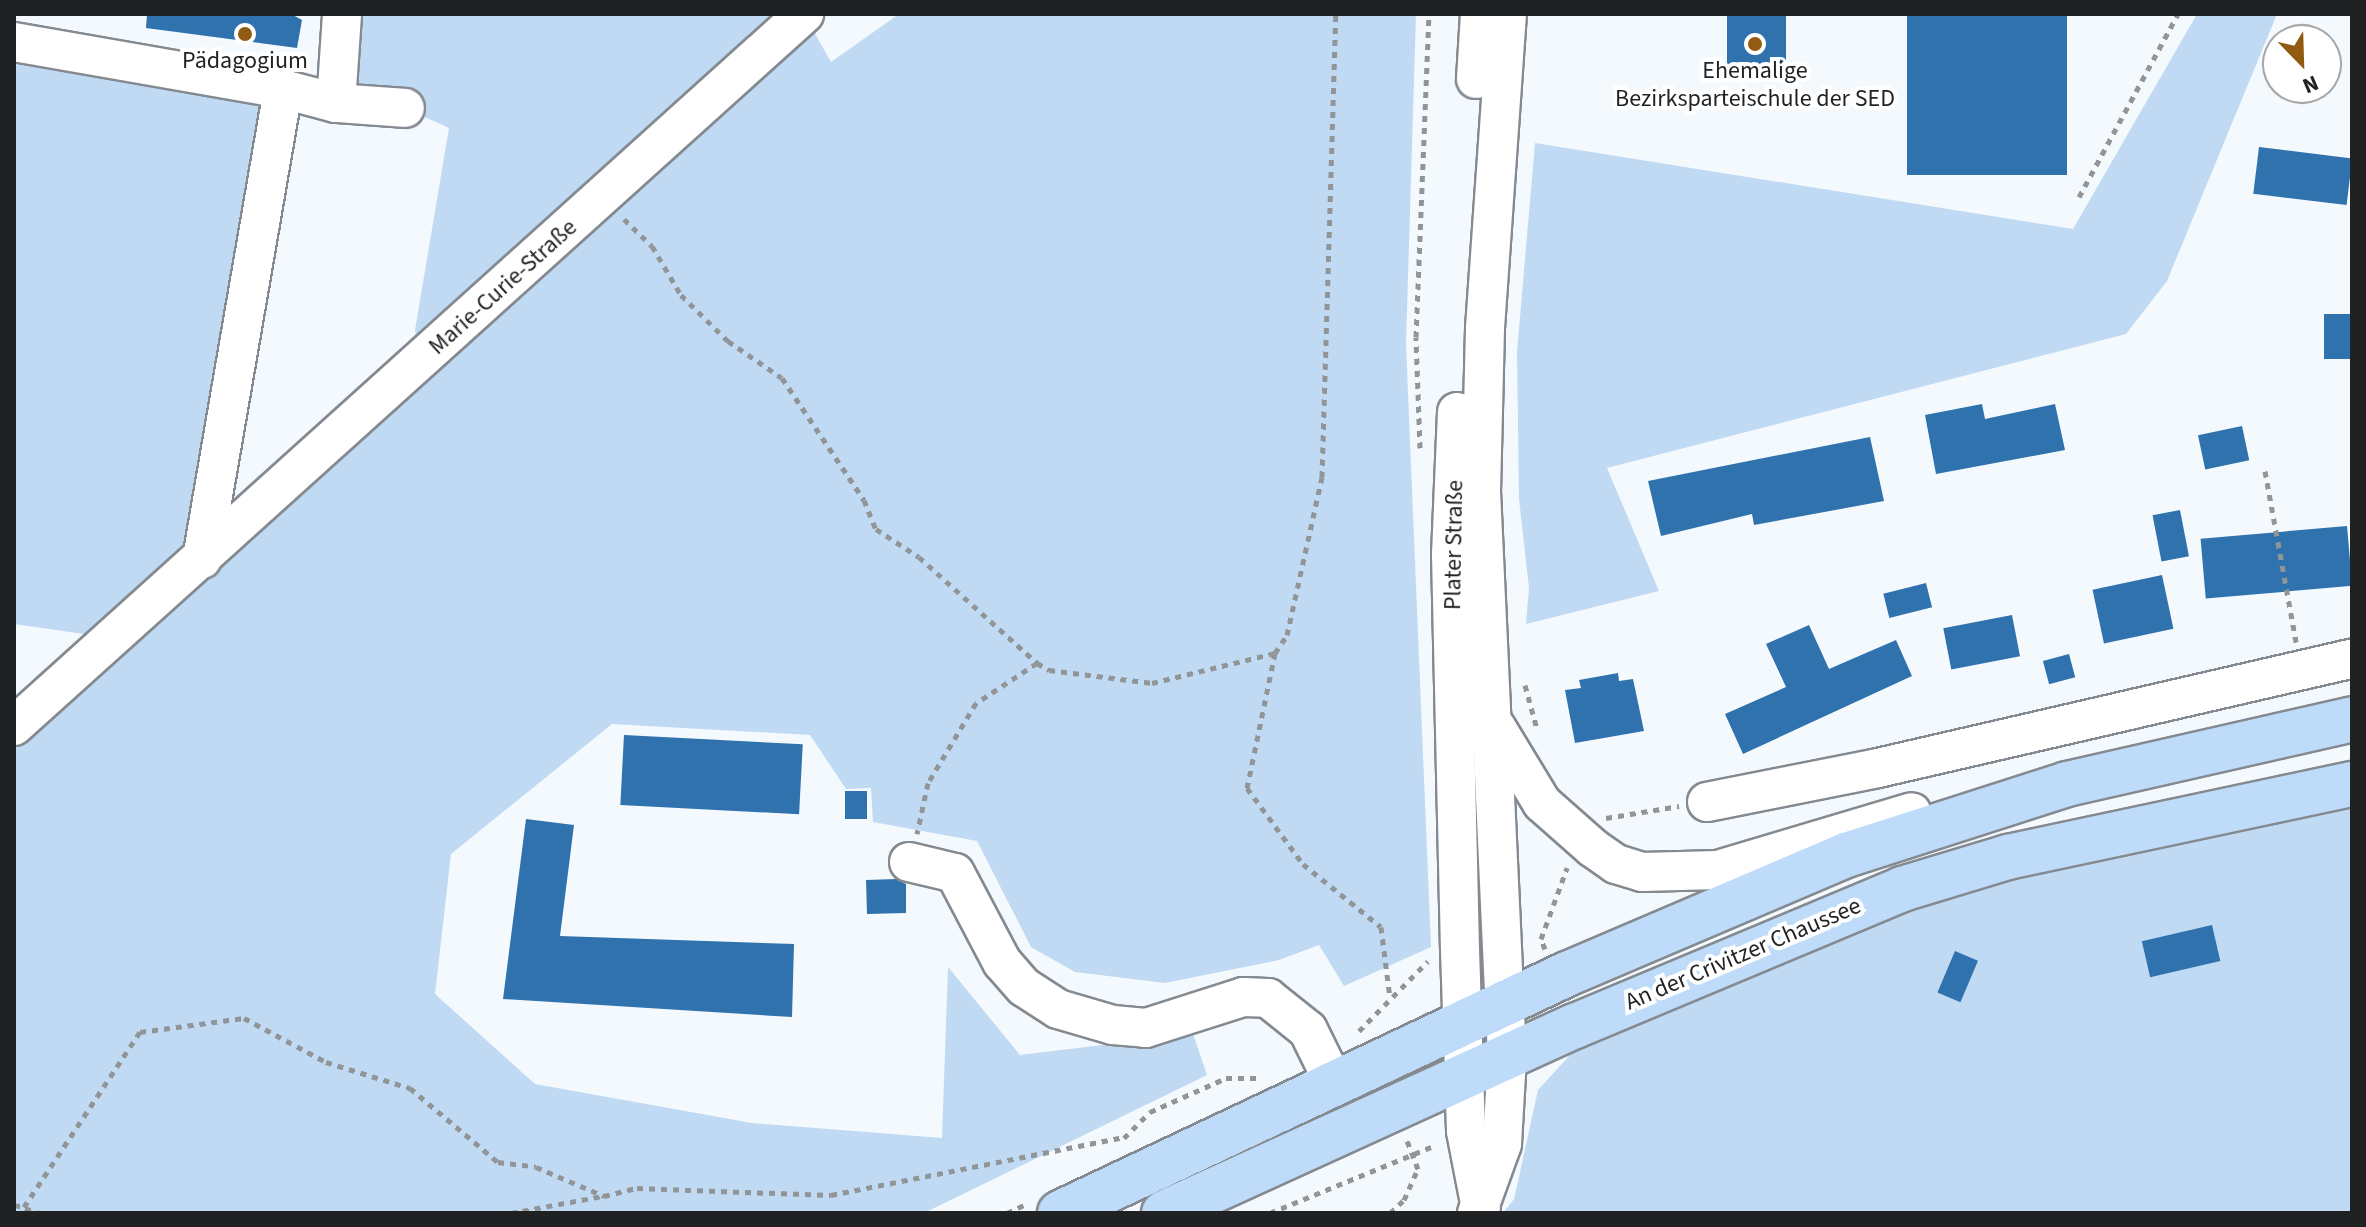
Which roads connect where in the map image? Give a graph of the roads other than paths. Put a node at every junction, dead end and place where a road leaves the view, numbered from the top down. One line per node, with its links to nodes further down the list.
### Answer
1 (342, 14): 7 (street)
2 (804, 14): 9 (street, Marie-Curie-Straße)
3 (1480, 14): 19 (street, Plater Straße)
4 (1507, 14): 11 (street, Plater Straße)
5 (14, 42): 6 (street)
6 (283, 89): 7 (street); 9 (street)
7 (336, 103): 8 (street)
8 (405, 108)
9 (202, 559): 13 (street, Marie-Curie-Straße)
10 (2352, 659): 16 (street)
11 (1491, 717): 14 (street); 18 (street, Plater Straße)
12 (2352, 719): 14 (main road)
13 (14, 726)
14 (2277, 733): 18 (main road)
15 (2352, 784): 20 (main road, An der Crivitzer Chaussee)
16 (1707, 802)
17 (914, 862): 22 (street)
18 (1504, 1004): 19 (main road); 20 (street, Plater Straße)
19 (1463, 1023): 21 (street, Plater Straße); 22 (main road)
20 (1507, 1057): 21 (main road, An der Crivitzer Chaussee); 23 (street, Plater Straße)
21 (1466, 1076): 23 (street, Plater Straße); 25 (main road, An der Crivitzer Chaussee)
22 (1334, 1083): 24 (main road)
23 (1479, 1210)
24 (1060, 1213)
25 (1164, 1213)

